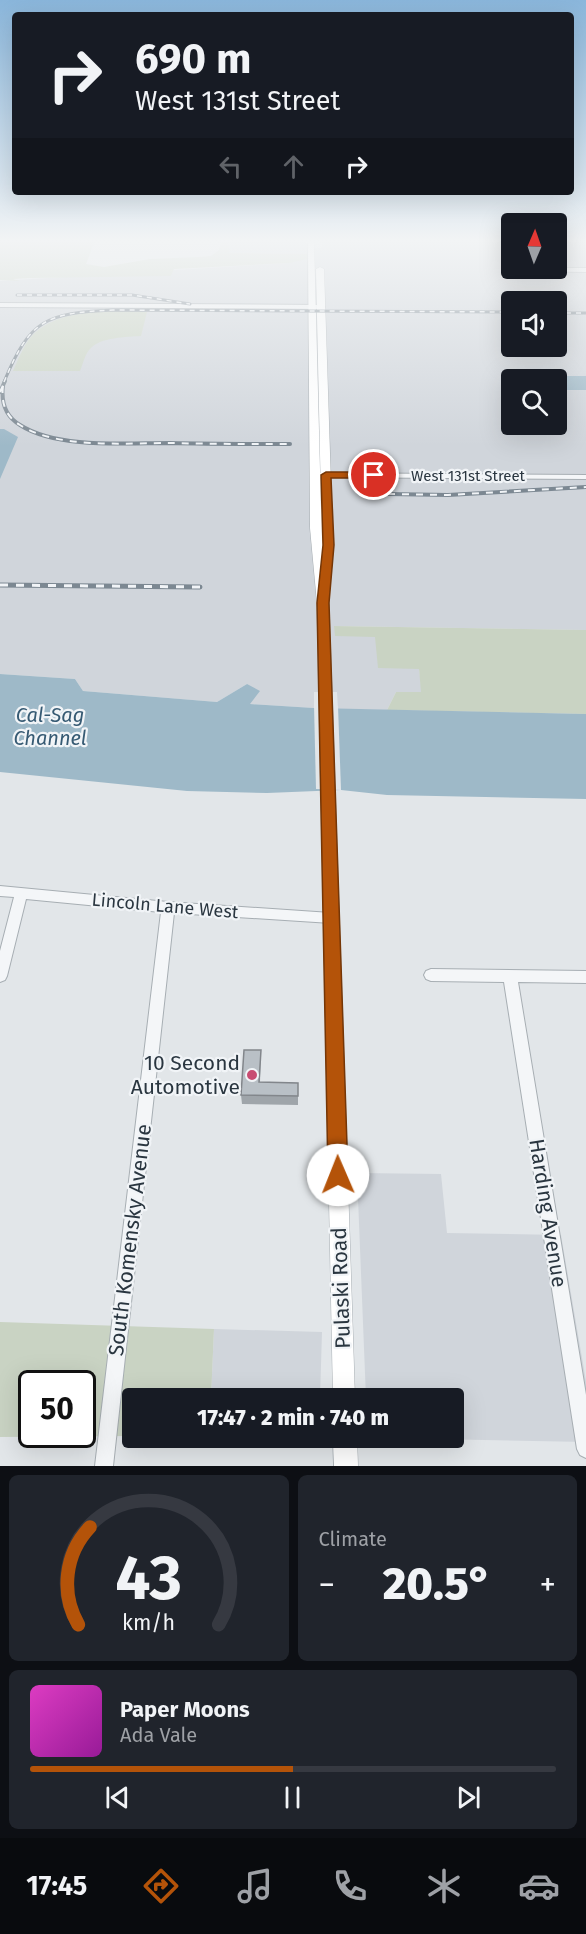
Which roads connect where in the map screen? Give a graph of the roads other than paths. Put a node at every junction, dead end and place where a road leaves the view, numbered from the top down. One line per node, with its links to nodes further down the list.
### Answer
1 (317, 308): 2 (main road, Pulaski Road)
2 (320, 475): 3 (street, West 131st Street); 7 (main road, Pulaski Road)
3 (586, 477)
4 (0, 891): 5 (street, Lincoln Lane West)
5 (21, 893): 6 (street, Lincoln Lane West); 9 (street)
6 (168, 907): 7 (street, Lincoln Lane West); 15 (street, South Komensky Avenue)
7 (331, 918): 12 (main road, Pulaski Road)
8 (431, 975): 10 (street)
9 (0, 976)
10 (510, 976): 11 (street); 14 (street, Harding Avenue)
11 (586, 977)
12 (344, 1388)
13 (345, 1448): 16 (main road)
14 (586, 1449)
15 (104, 1466)
16 (346, 1466)

